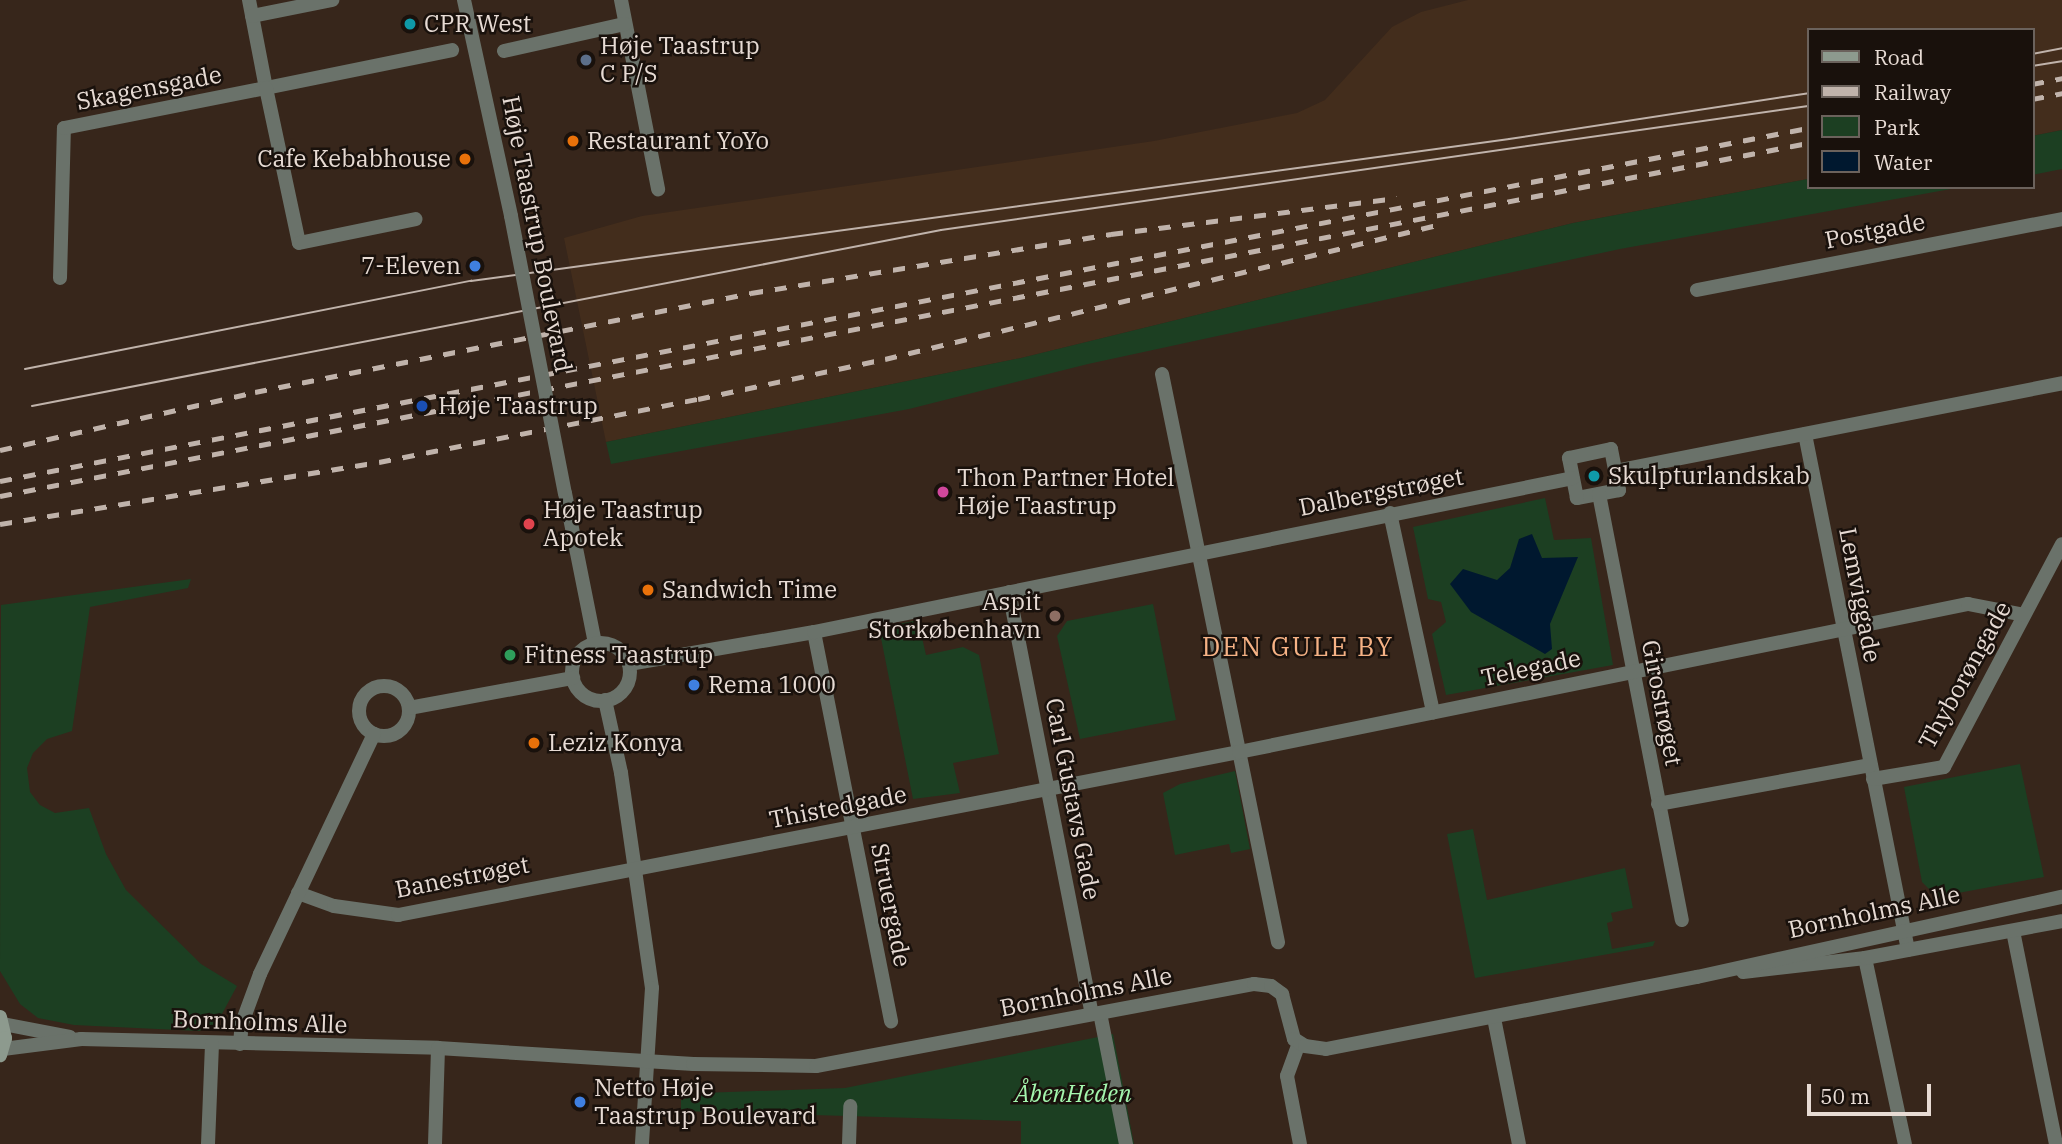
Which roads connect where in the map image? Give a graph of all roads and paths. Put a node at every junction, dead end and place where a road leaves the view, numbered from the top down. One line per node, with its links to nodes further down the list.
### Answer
1 (249, 0): 5 (street)
2 (332, 0): 5 (street)
3 (464, 0): 28 (street, Høje Taastrup Boulevard, bridge)
4 (621, 0): 6 (street)
5 (252, 16): 9 (street)
6 (625, 24): 8 (street); 10 (street)
7 (452, 50): 9 (street, Skagensgade)
8 (504, 51)
9 (267, 88): 11 (street); 13 (street, Skagensgade)
10 (658, 189)
11 (416, 219)
12 (2062, 219): 14 (street, Postgade)
13 (60, 278)
14 (1697, 290)
15 (1162, 374): 23 (street)
16 (2062, 383): 17 (street)
17 (1804, 434): 18 (street); 26 (street, Lemviggade)
18 (1615, 471): 19 (street); 20 (street)
19 (1573, 478): 20 (street); 21 (street, Dalbergstrøget)
20 (1599, 494): 30 (street, Girostrøget)
21 (1390, 513): 23 (street, Dalbergstrøget); 34 (street)
22 (2062, 544): 25 (street, Thyborøngade)
23 (1198, 551): 24 (street, Dalbergstrøget); 36 (street)
24 (1009, 592): 27 (street, Dalbergstrøget); 38 (street, Carl Gustavs Gade)
25 (2024, 615): 26 (street, Telegade); 37 (street, Thyborøngade)
26 (1843, 629): 30 (street, Telegade); 37 (street, Lemviggade)
27 (814, 632): 29 (street, Dalbergstrøget); 40 (street, Struergade)
28 (595, 643): 29 (street); 31 (street)
29 (629, 664): 32 (street)
30 (1633, 670): 34 (street, Telegade); 39 (street, Girostrøget)
31 (573, 678): 32 (street); 33 (street)
32 (605, 700): 41 (street)
33 (409, 708): 35 (street); 35 (street)
34 (1433, 712): 36 (street, Telegade)
35 (374, 734): 42 (street)
36 (1239, 752): 38 (street, Telegade); 48 (street)
37 (1872, 772): 39 (street); 46 (street, Lemviggade)
38 (1048, 790): 40 (street, Thistedgade); 52 (street, Carl Gustavs Gade)
39 (1658, 804): 44 (street, Girostrøget)
40 (853, 827): 41 (street, Thistedgade); 55 (street, Struergade)
41 (636, 867): 42 (street, Banestrøget); 62 (street)
42 (298, 892): 59 (street)
43 (2062, 897): 46 (street, Bornholms Alle)
44 (1682, 920)
45 (2062, 921): 47 (street, Bornholms Alle)
46 (1903, 929): 49 (street, Lemviggade); 51 (street, Bornholms Alle)
47 (2013, 931): 49 (street, Bornholms Alle); 64 (street)
48 (1279, 942)
49 (1908, 950): 50 (street, Bornholms Alle)
50 (1865, 958): 51 (street, Bornholms Alle); 72 (street)
51 (1697, 977): 53 (street, Bornholms Alle)
52 (1096, 1014): 57 (street, Bornholms Alle); 62 (street, Bornholms Alle); 70 (street, Carl Gustavs Gade)
53 (1494, 1018): 57 (street, Bornholms Alle); 71 (street)
54 (1, 1020): 56 (street, Bornholms Alle); 61 (street)
55 (891, 1021)
56 (81, 1040): 58 (street, Bornholms Alle); 61 (street, Bornholms Alle)
57 (1298, 1043): 65 (street)
58 (212, 1044): 59 (street, Bornholms Alle); 66 (street)
59 (240, 1044): 60 (street, Bornholms Alle)
60 (438, 1048): 62 (street, Bornholms Alle); 67 (street)
61 (2, 1052)
62 (647, 1061): 68 (street)
63 (850, 1106): 69 (street)
64 (2057, 1119): 73 (street)
65 (1297, 1143)
66 (208, 1144)
67 (435, 1144)
68 (642, 1144)
69 (849, 1144)
70 (1126, 1144)
71 (1519, 1144)
72 (1905, 1144)
73 (2056, 1144)

